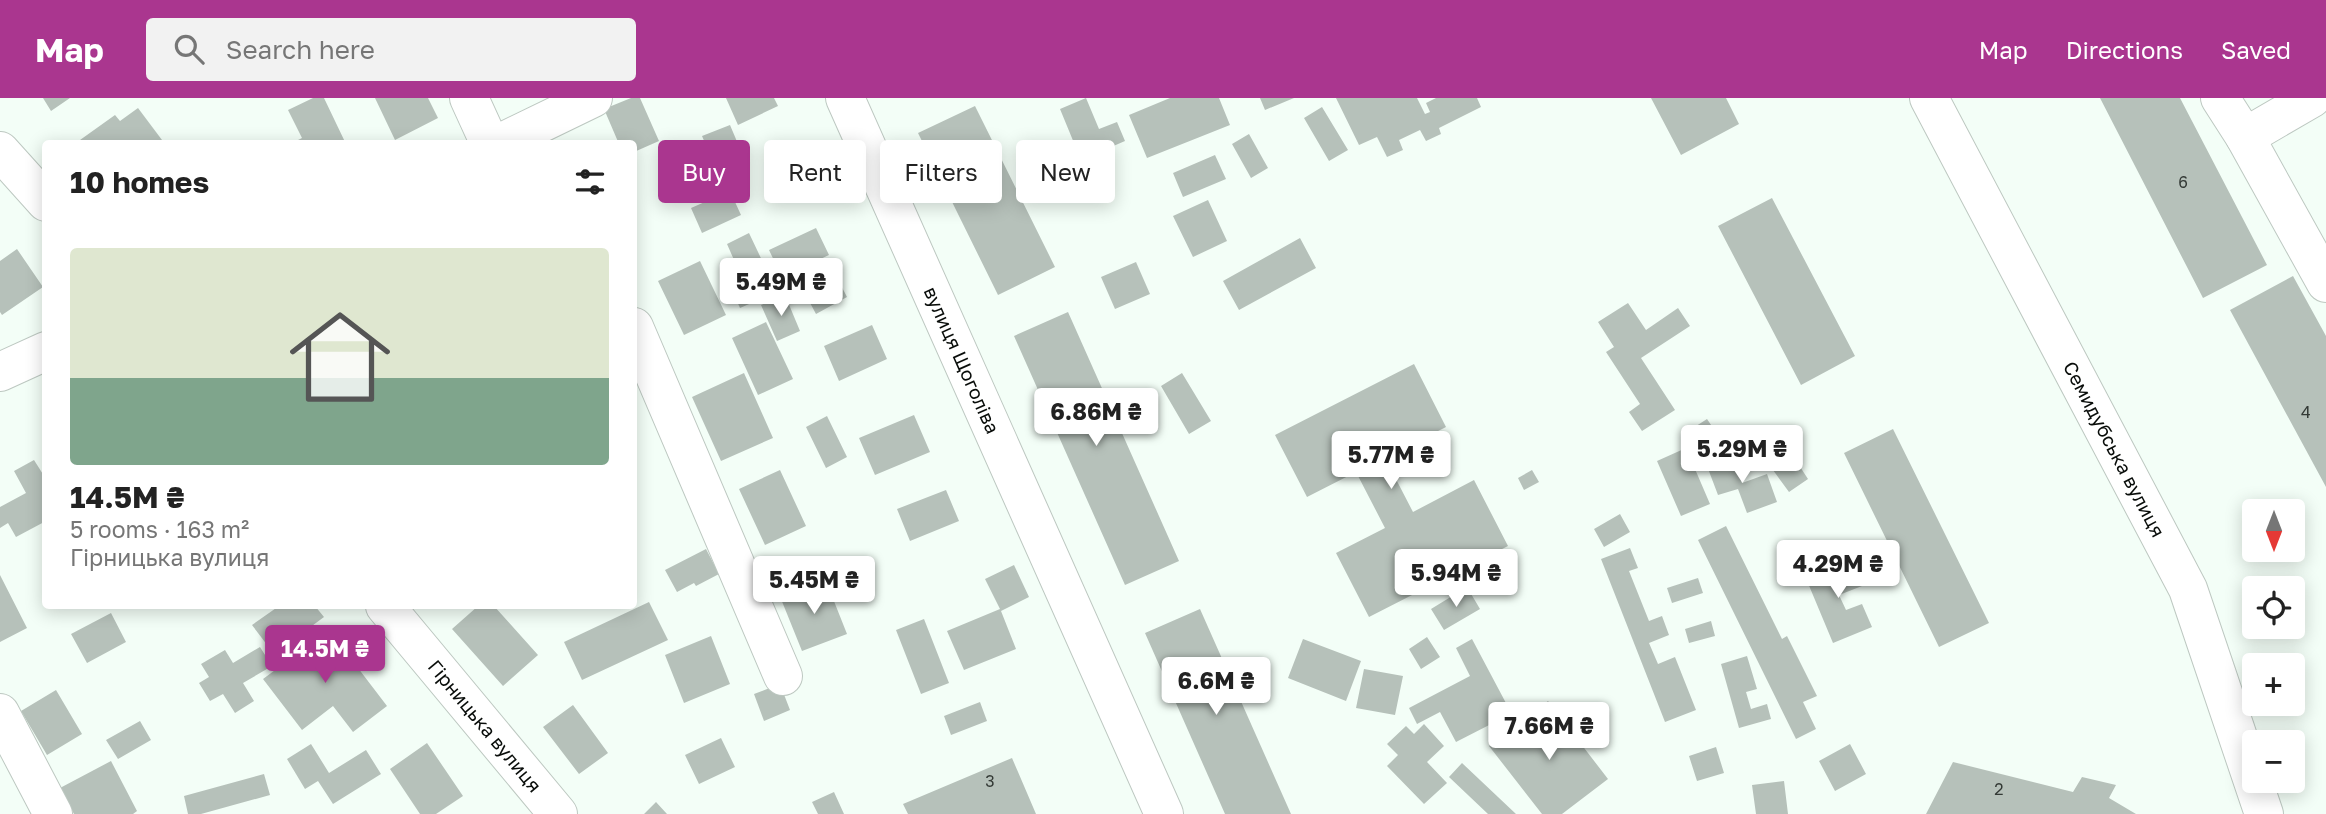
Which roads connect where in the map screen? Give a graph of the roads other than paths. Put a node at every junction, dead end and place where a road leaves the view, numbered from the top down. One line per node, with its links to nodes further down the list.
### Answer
1 (470, 98): 9 (street)
2 (593, 98): 7 (street)
3 (845, 98): 22 (street, вулиця Щоголіва)
4 (1929, 98): 23 (street, Семидубська вулиця)
5 (2220, 98): 8 (street)
6 (2312, 98): 8 (street)
7 (550, 133): 10 (street)
8 (2245, 137): 13 (street)
9 (488, 140)
10 (517, 140)
11 (0, 151): 12 (street)
12 (42, 198)
13 (2326, 283)
14 (637, 334): 18 (street)
15 (42, 353): 16 (street)
16 (0, 372)
17 (388, 609): 21 (street, Гірницька вулиця)
18 (783, 676)
19 (1, 715): 20 (street)
20 (53, 814)
21 (558, 814)
22 (1164, 814)
23 (2264, 814)

